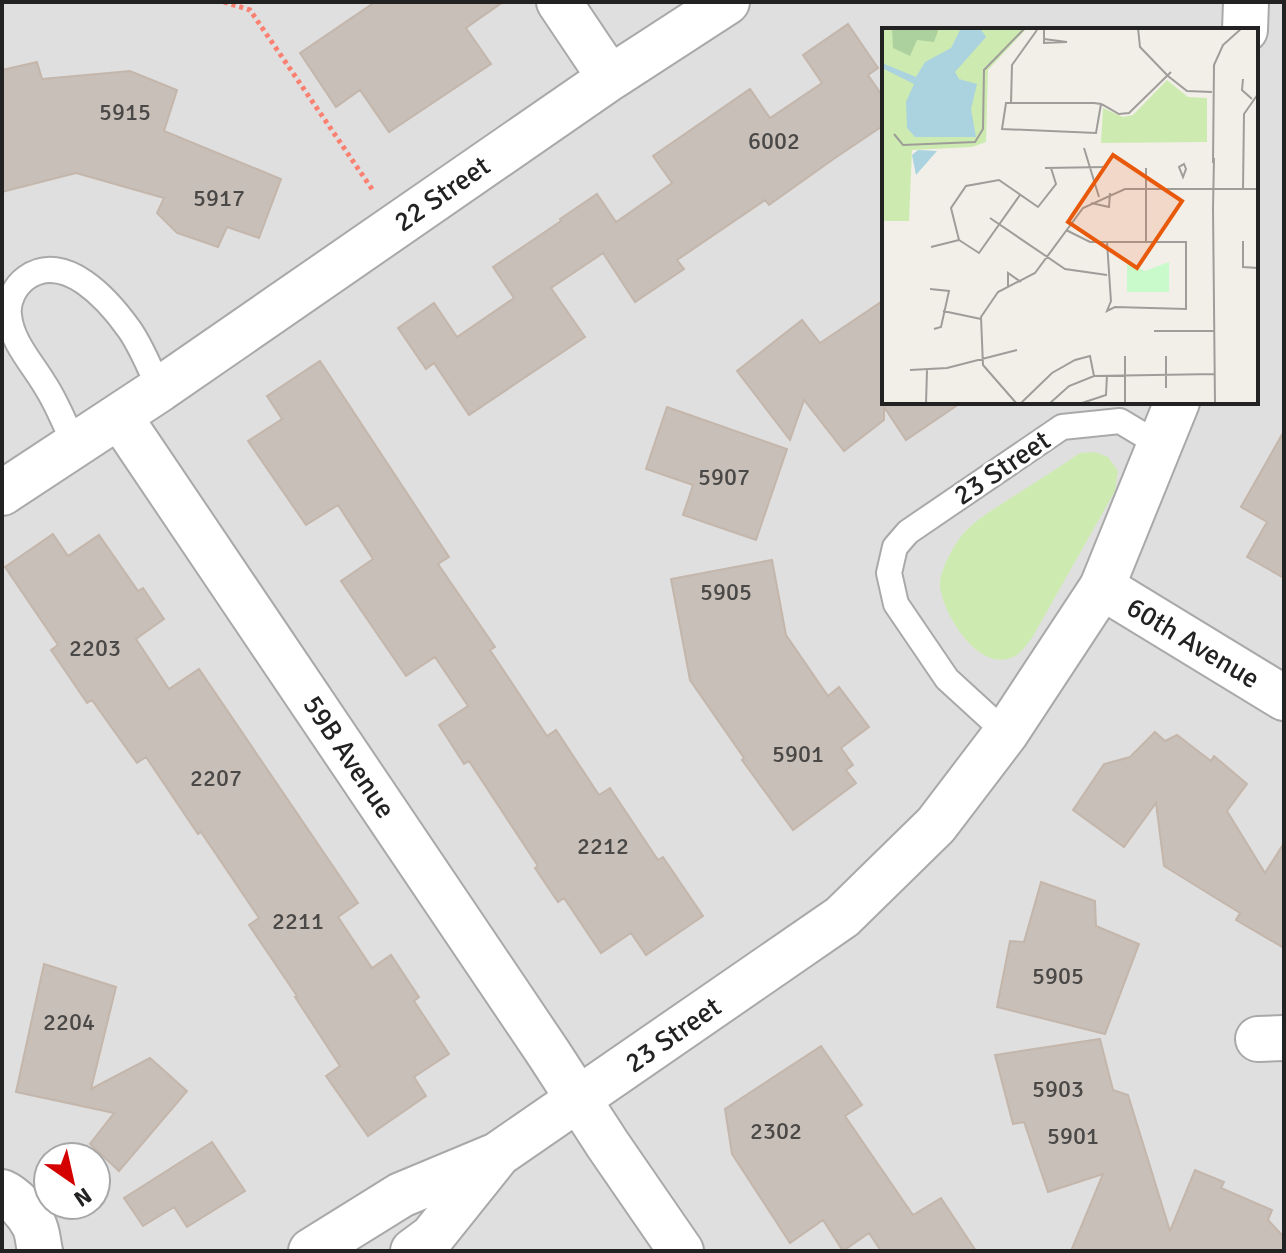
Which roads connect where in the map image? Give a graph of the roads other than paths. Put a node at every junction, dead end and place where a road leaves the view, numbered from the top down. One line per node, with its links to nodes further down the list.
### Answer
1 (559, 2): 5 (street)
2 (727, 2): 5 (street, 22 Street)
3 (1246, 2): 4 (street)
4 (1245, 28)
5 (610, 78): 6 (street, 22 Street)
6 (160, 389): 8 (street, 22 Street); 9 (lane)
7 (1176, 404): 10 (street)
8 (119, 416): 9 (street, 22 Street); 15 (street, 59B Avenue)
9 (75, 445): 11 (street, 22 Street)
10 (1160, 445): 12 (street, 23 Street); 14 (lane, 23 Street)
11 (2, 493)
12 (1102, 587): 13 (street, 60th Avenue); 14 (street, 23 Street)
13 (1284, 698)
14 (1006, 733): 15 (street, 23 Street)
15 (578, 1098): 16 (street, 23 Street); 21 (street, 59B Avenue)
16 (497, 1155): 19 (street, 23 Street); 20 (street, 23 Street)
17 (2, 1192): 18 (street)
18 (40, 1251)
19 (311, 1251)
20 (413, 1251)
21 (681, 1251)

